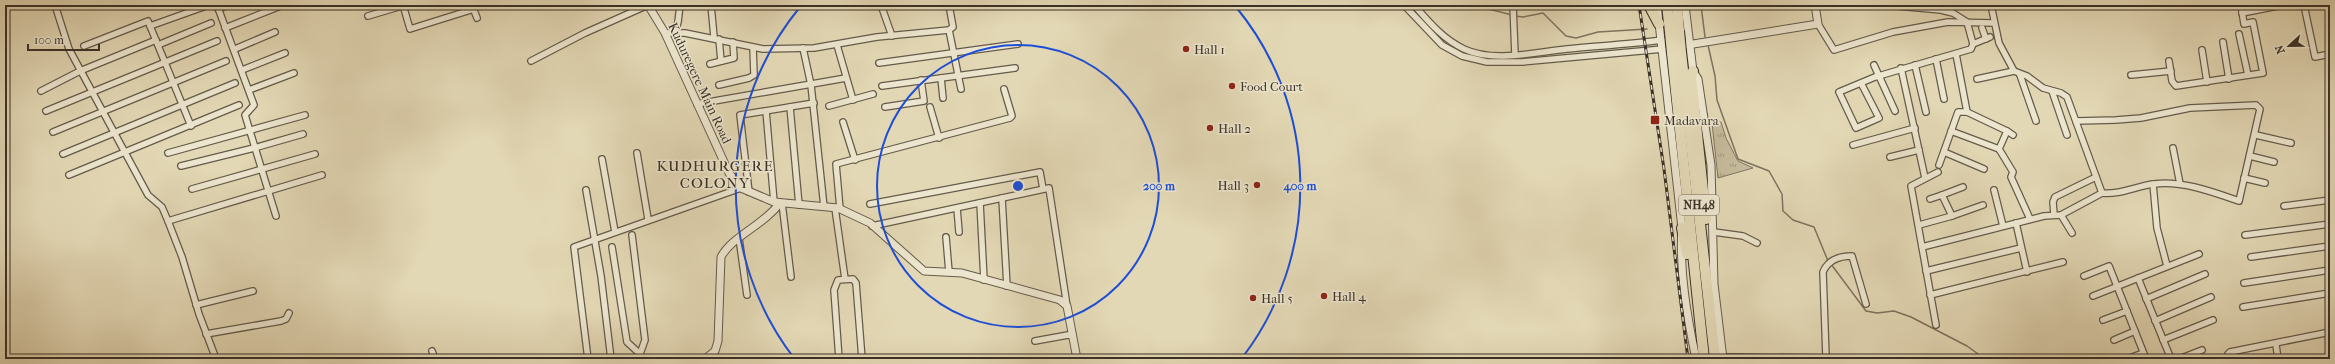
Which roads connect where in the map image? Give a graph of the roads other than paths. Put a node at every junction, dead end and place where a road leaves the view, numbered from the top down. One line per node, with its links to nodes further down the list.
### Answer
1 (55, 5): 83 (street)
2 (209, 5): 38 (street)
3 (228, 5): 26 (street)
4 (283, 5): 39 (street)
5 (403, 5): 27 (street); 31 (street)
6 (648, 5): 45 (street, Kuduregere Main Road); 72 (street)
7 (680, 5): 43 (street)
8 (711, 5): 48 (street)
9 (882, 5): 47 (street)
10 (949, 5): 41 (street)
11 (1404, 5): 62 (street)
12 (1414, 5): 67 (street)
13 (1513, 5): 67 (street)
14 (1649, 5): 36 (highway)
15 (1657, 5): 36 (street)
16 (1667, 5): 44 (highway, NH48)
17 (1677, 5): 44 (highway, NH48)
18 (1685, 5): 54 (street)
19 (1815, 5): 37 (street)
20 (1885, 5): 33 (street)
21 (1990, 5): 34 (street)
22 (2241, 5): 30 (street)
23 (2283, 5): 28 (street)
24 (2304, 5): 69 (street)
25 (2328, 5): 29 (street)
26 (217, 7): 39 (street)
27 (473, 7): 32 (street)
28 (2263, 7): 30 (street)
29 (2330, 12)
30 (2242, 13): 90 (street)
31 (368, 16)
32 (477, 18)
33 (1967, 22): 34 (street); 37 (street); 56 (street)
34 (1994, 22): 85 (street)
35 (211, 23): 51 (street)
36 (1659, 24): 49 (street)
37 (1818, 24): 54 (street)
38 (150, 26): 51 (street); 58 (street)
39 (225, 28): 60 (street)
40 (1982, 28): 56 (street)
41 (949, 30): 47 (street); 66 (street)
42 (275, 32): 60 (street)
43 (674, 32): 45 (street); 48 (street)
44 (1675, 32): 64 (highway, NH48, bridge)
45 (665, 33): 117 (street, Kuduregere Main Road)
46 (2239, 34): 90 (street)
47 (892, 36): 57 (street)
48 (717, 38): 52 (street); 73 (street)
49 (1662, 40): 54 (street); 62 (street); 67 (street)
50 (217, 41): 75 (street)
51 (157, 42): 75 (street); 83 (street)
52 (733, 42): 59 (street); 73 (street)
53 (2223, 42): 96 (street)
54 (1690, 43): 62 (street); 84 (street)
55 (1018, 44): 66 (street)
56 (1973, 44): 68 (street)
57 (837, 45): 61 (street); 93 (street)
58 (84, 46)
59 (753, 46): 61 (street); 103 (street)
60 (235, 48): 82 (street)
61 (803, 48): 102 (street)
62 (1663, 49): 207 (street)
63 (2202, 50): 99 (street)
64 (1677, 52): 223 (highway, NH48); 281 (highway, NH48)
65 (285, 53): 82 (street)
66 (954, 53): 76 (street); 91 (street)
67 (1515, 54)
68 (1956, 54): 70 (street); 128 (street)
69 (2330, 54)
70 (1936, 59): 79 (street); 113 (street)
71 (226, 61): 98 (street)
72 (531, 61)
73 (721, 61): 77 (street)
74 (2169, 61): 86 (street)
75 (165, 62): 98 (street); 110 (street)
76 (878, 63)
77 (710, 64)
78 (1874, 65): 92 (street)
79 (1915, 65): 81 (street); 127 (street)
80 (1015, 68): 91 (street)
81 (1902, 68): 92 (street); 134 (street)
82 (242, 70): 107 (street)
83 (80, 71): 108 (street); 110 (street)
84 (1693, 71): 210 (street); 223 (highway)
85 (2014, 71): 88 (street); 95 (street)
86 (2171, 71): 89 (street); 99 (street)
87 (294, 73): 107 (street)
88 (2020, 74): 109 (street); 130 (street)
89 (2131, 75)
90 (2248, 75): 96 (street)
91 (958, 76): 94 (street); 105 (street)
92 (1878, 76): 101 (street); 125 (street)
93 (846, 78): 102 (street); 114 (street)
94 (940, 78): 97 (street); 112 (street)
95 (1977, 79)
96 (2229, 79): 99 (street)
97 (921, 80): 104 (street); 121 (street)
98 (174, 82): 116 (street); 126 (street)
99 (2207, 82)
100 (234, 83): 116 (street)
101 (1861, 83): 101 (street)
102 (811, 84): 115 (street); 117 (street)
103 (719, 85)
104 (882, 86)
105 (961, 89)
106 (1004, 89): 144 (street)
107 (250, 90): 135 (street)
108 (41, 91)
109 (2052, 91): 131 (street); 142 (street)
110 (91, 92): 123 (street); 126 (street)
111 (872, 94): 114 (street)
112 (943, 98)
113 (1944, 99)
114 (853, 100): 119 (street)
115 (814, 103): 120 (street); 192 (street)
116 (182, 104): 133 (street); 139 (street)
117 (698, 104): 174 (street, Kuduregere Main Road)
118 (240, 105): 133 (street)
119 (829, 106)
120 (790, 107): 124 (street); 190 (street)
121 (885, 107)
122 (930, 107): 144 (street)
123 (46, 111)
124 (766, 111): 180 (street); 186 (street)
125 (1895, 111)
126 (102, 112): 138 (street); 139 (street)
127 (1926, 112)
128 (1967, 112): 136 (street); 137 (street)
129 (305, 115): 135 (street)
130 (2036, 121)
131 (2076, 121): 143 (street); 167 (street)
132 (843, 122): 160 (street)
133 (191, 126): 152 (street)
134 (1915, 128): 146 (street); 150 (street)
135 (249, 131): 147 (street); 153 (street)
136 (1951, 131): 149 (street); 151 (street)
137 (2007, 131): 141 (street); 149 (street)
138 (54, 132)
139 (113, 132): 152 (street); 155 (street)
140 (303, 134): 147 (street)
141 (2013, 135)
142 (2067, 135)
143 (2256, 135): 145 (street); 157 (street)
144 (939, 138): 160 (street)
145 (2291, 143)
146 (1853, 145)
147 (254, 148): 162 (street); 164 (street)
148 (2173, 148): 172 (street)
149 (1999, 149): 200 (street)
150 (1919, 150): 158 (street); 168 (street)
151 (1944, 152): 163 (street); 168 (street)
152 (125, 153): 165 (street); 201 (street)
153 (168, 153)
154 (637, 153): 199 (street)
155 (62, 154)
156 (315, 154): 164 (street)
157 (2250, 156): 161 (street); 169 (street)
158 (1890, 157)
159 (602, 159): 208 (street)
160 (855, 160): 193 (street)
161 (2274, 162)
162 (181, 166)
163 (1984, 169)
164 (260, 170): 175 (street); 179 (street)
165 (69, 175)
166 (322, 175): 179 (street)
167 (2096, 177): 181 (street); 195 (street)
168 (1926, 178): 204 (street)
169 (2244, 178): 170 (street); 172 (street)
170 (2265, 183)
171 (2153, 184): 172 (street); 181 (street); 226 (street)
172 (2180, 184)
173 (1964, 187): 182 (street)
174 (741, 188): 180 (street, Kuduregere Main Road); 199 (street)
175 (192, 189)
176 (1043, 189): 183 (street); 188 (street); 249 (street)
177 (586, 190): 216 (street)
178 (1994, 190): 206 (street)
179 (268, 191): 197 (street); 201 (street)
180 (749, 192): 186 (street, Kuduregere Main Road)
181 (2102, 193): 196 (street)
182 (1942, 195): 184 (street); 198 (street)
183 (1002, 198): 187 (street); 238 (street)
184 (1930, 199)
185 (2330, 200): 191 (street)
186 (779, 203): 190 (street, Kuduregere Main Road); 215 (street); 233 (street)
187 (980, 203): 194 (street); 236 (street)
188 (870, 204)
189 (1983, 204): 198 (street)
190 (799, 205): 192 (street, Kuduregere Main Road)
191 (2284, 206)
192 (824, 207): 193 (street, Kuduregere Main Road)
193 (838, 208): 205 (street, Kuduregere Main Road); 235 (street)
194 (958, 208): 205 (street); 209 (street)
195 (2054, 214): 196 (street); 200 (street)
196 (2061, 215): 211 (street)
197 (276, 216)
198 (1952, 216): 204 (street)
199 (648, 219): 208 (street)
200 (2030, 219): 202 (street)
201 (168, 221): 248 (street)
202 (2016, 223): 206 (street); 221 (street)
203 (2330, 224): 213 (street)
204 (1919, 225): 220 (street)
205 (872, 226): 229 (street, Kuduregere Main Road)
206 (2003, 226): 220 (street)
207 (1682, 228): 279 (street); 280 (highway)
208 (615, 232): 216 (street)
209 (959, 232)
210 (1714, 232): 217 (street); 270 (street)
211 (2072, 233)
212 (632, 235): 268 (street)
213 (2245, 235)
214 (946, 237): 229 (street)
215 (739, 238): 242 (street); 275 (street)
216 (595, 239): 273 (street); 274 (street)
217 (1757, 243)
218 (2330, 246): 224 (street)
219 (612, 247): 268 (street)
220 (1922, 247): 228 (street)
221 (2021, 248): 228 (street); 230 (street)
222 (2199, 254): 226 (street)
223 (1704, 255): 270 (highway, NH48)
224 (2250, 257)
225 (2063, 262): 230 (street)
226 (2167, 266): 234 (street)
227 (2330, 270): 237 (street)
228 (1926, 271): 243 (street)
229 (949, 272): 236 (street, Kuduregere Main Road)
230 (2027, 272): 243 (street)
231 (2205, 274): 246 (street)
232 (2084, 276): 239 (street)
233 (791, 277)
234 (2138, 278): 239 (street); 246 (street)
235 (845, 280): 276 (street); 277 (street)
236 (984, 280): 238 (street, Kuduregere Main Road)
237 (2244, 282)
238 (1007, 286): 249 (street, Kuduregere Main Road)
239 (2117, 287): 244 (street); 251 (street)
240 (253, 291): 248 (street)
241 (2330, 293): 250 (street)
242 (747, 295)
243 (1930, 295): 256 (street)
244 (2093, 296)
245 (2211, 297): 255 (street)
246 (2146, 299): 255 (street)
247 (1866, 304): 269 (street)
248 (196, 305): 259 (street)
249 (1067, 306): 260 (street)
250 (2243, 307)
251 (2127, 311): 253 (street); 257 (street)
252 (289, 313): 259 (street)
253 (2103, 320)
254 (2213, 320): 262 (street)
255 (2156, 321): 262 (street)
256 (1936, 325)
257 (2135, 331): 261 (street); 267 (street)
258 (2330, 332): 264 (street)
259 (206, 334): 271 (street)
260 (1073, 336): 263 (street); 278 (street)
261 (2114, 340)
262 (2163, 340): 285 (street)
263 (1035, 341)
264 (2276, 345): 287 (street); 288 (street)
265 (2202, 350): 286 (street)
266 (432, 351): 272 (street)
267 (2143, 353): 283 (street); 284 (street)
268 (639, 356)
269 (1826, 357): 270 (street); 282 (street)
270 (1720, 358)
271 (216, 359)
272 (435, 359)
273 (588, 359)
274 (611, 359)
275 (705, 359)
276 (839, 359)
277 (862, 359)
278 (1077, 359)
279 (1696, 359)
280 (1700, 359)
281 (1704, 359)
282 (1902, 359)
283 (2127, 359)
284 (2146, 359)
285 (2171, 359)
286 (2179, 359)
287 (2229, 359)
288 (2278, 359)

